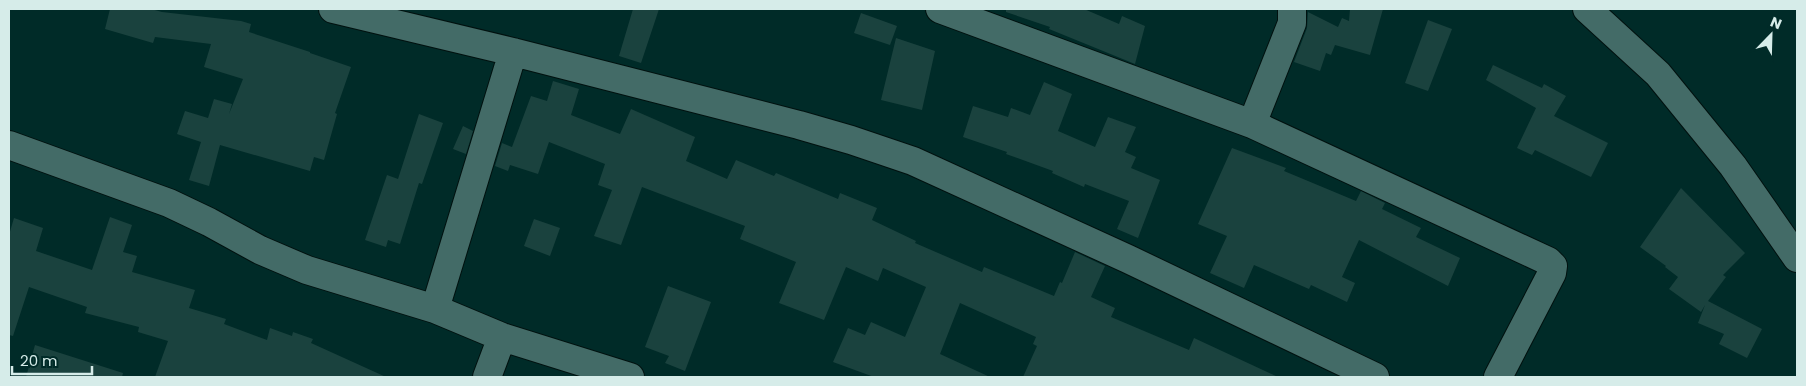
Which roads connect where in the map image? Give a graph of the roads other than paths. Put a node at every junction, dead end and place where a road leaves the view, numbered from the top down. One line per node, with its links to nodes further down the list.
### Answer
1 (333, 9): 5 (street)
2 (940, 9): 6 (street)
3 (1292, 9): 6 (street)
4 (1587, 9): 8 (street)
5 (514, 52): 9 (street); 13 (street)
6 (1252, 124): 14 (street)
7 (9, 145): 9 (street)
8 (1797, 258)
9 (435, 309): 10 (street)
10 (502, 337): 11 (street); 12 (street)
11 (487, 377)
12 (630, 377)
13 (1375, 377)
14 (1498, 377)

